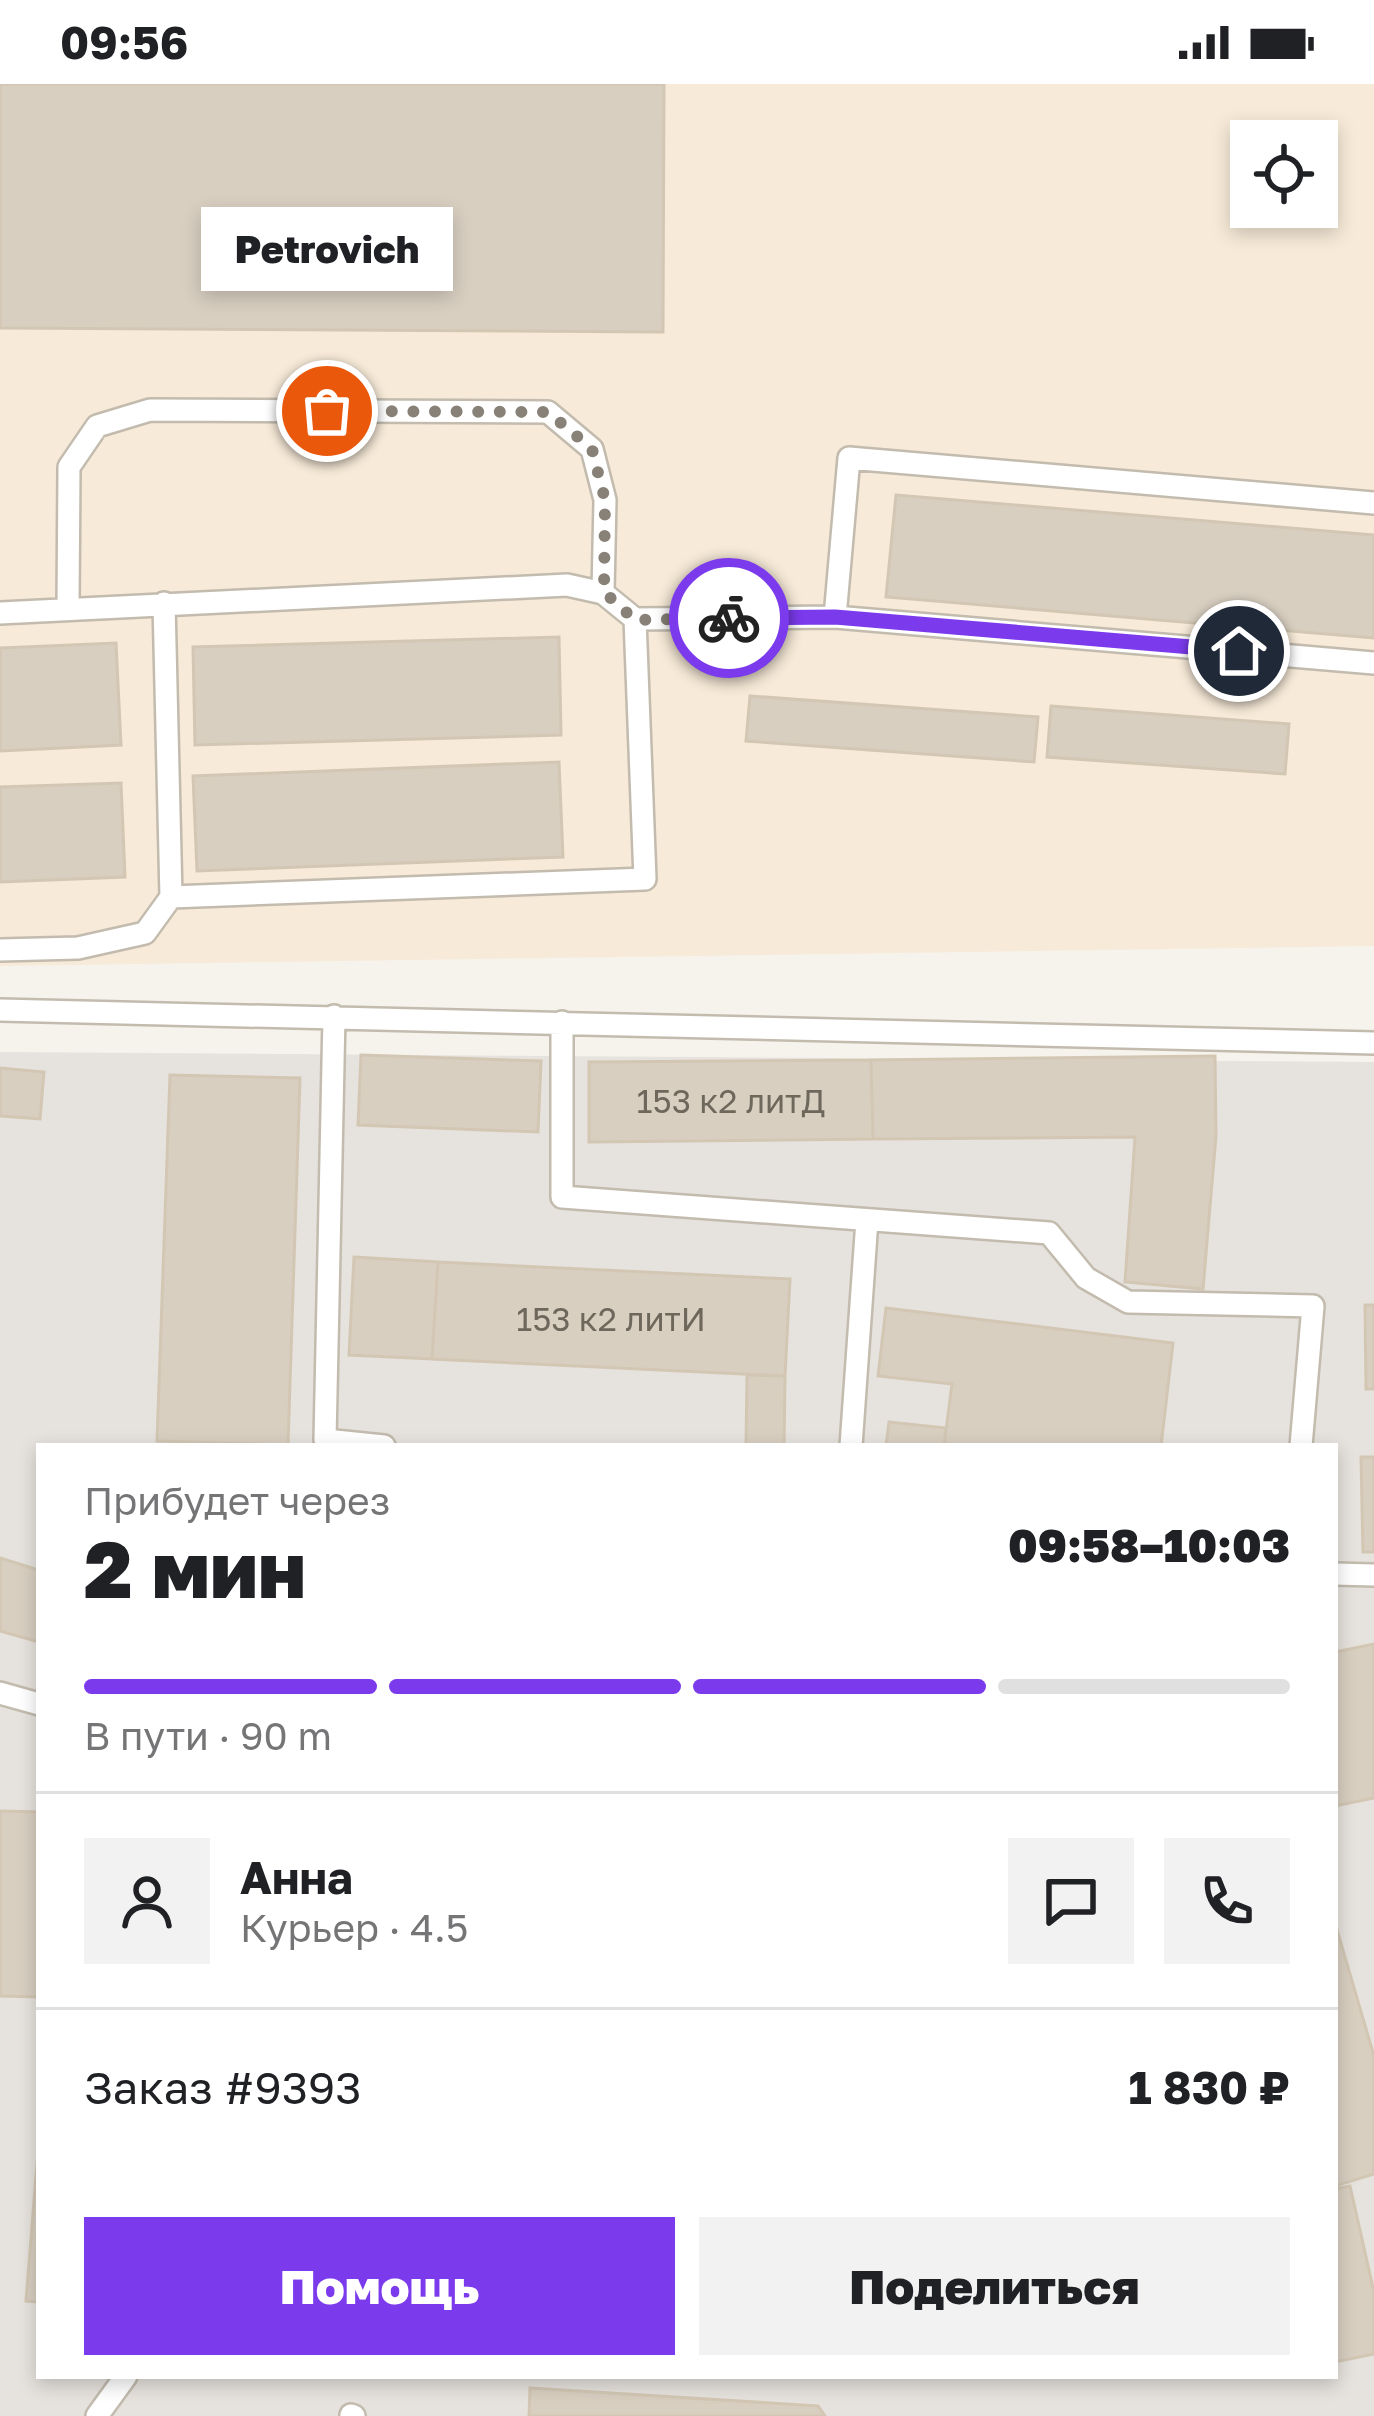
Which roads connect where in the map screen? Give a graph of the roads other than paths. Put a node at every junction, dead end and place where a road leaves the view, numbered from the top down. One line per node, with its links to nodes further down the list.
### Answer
1 (1374, 503): 6 (lane)
2 (604, 592): 3 (lane); 4 (lane); 7 (lane)
3 (164, 603): 4 (lane); 9 (lane)
4 (68, 607): 5 (lane)
5 (0, 613)
6 (835, 617): 7 (lane); 8 (lane)
7 (635, 620): 9 (lane)
8 (1374, 663)
9 (171, 897): 10 (lane)
10 (0, 950)
11 (0, 1010): 12 (lane)
12 (334, 1016): 13 (lane); 16 (lane)
13 (562, 1022): 14 (lane); 15 (lane)
14 (1374, 1043)
15 (867, 1220): 17 (lane); 18 (lane)
16 (354, 1443)
17 (851, 1443)
18 (1301, 1443)
19 (1338, 1574): 20 (lane)
20 (1374, 1575)
21 (0, 1694): 22 (lane)
22 (36, 1702)
23 (124, 2379): 24 (lane)
24 (97, 2416)

